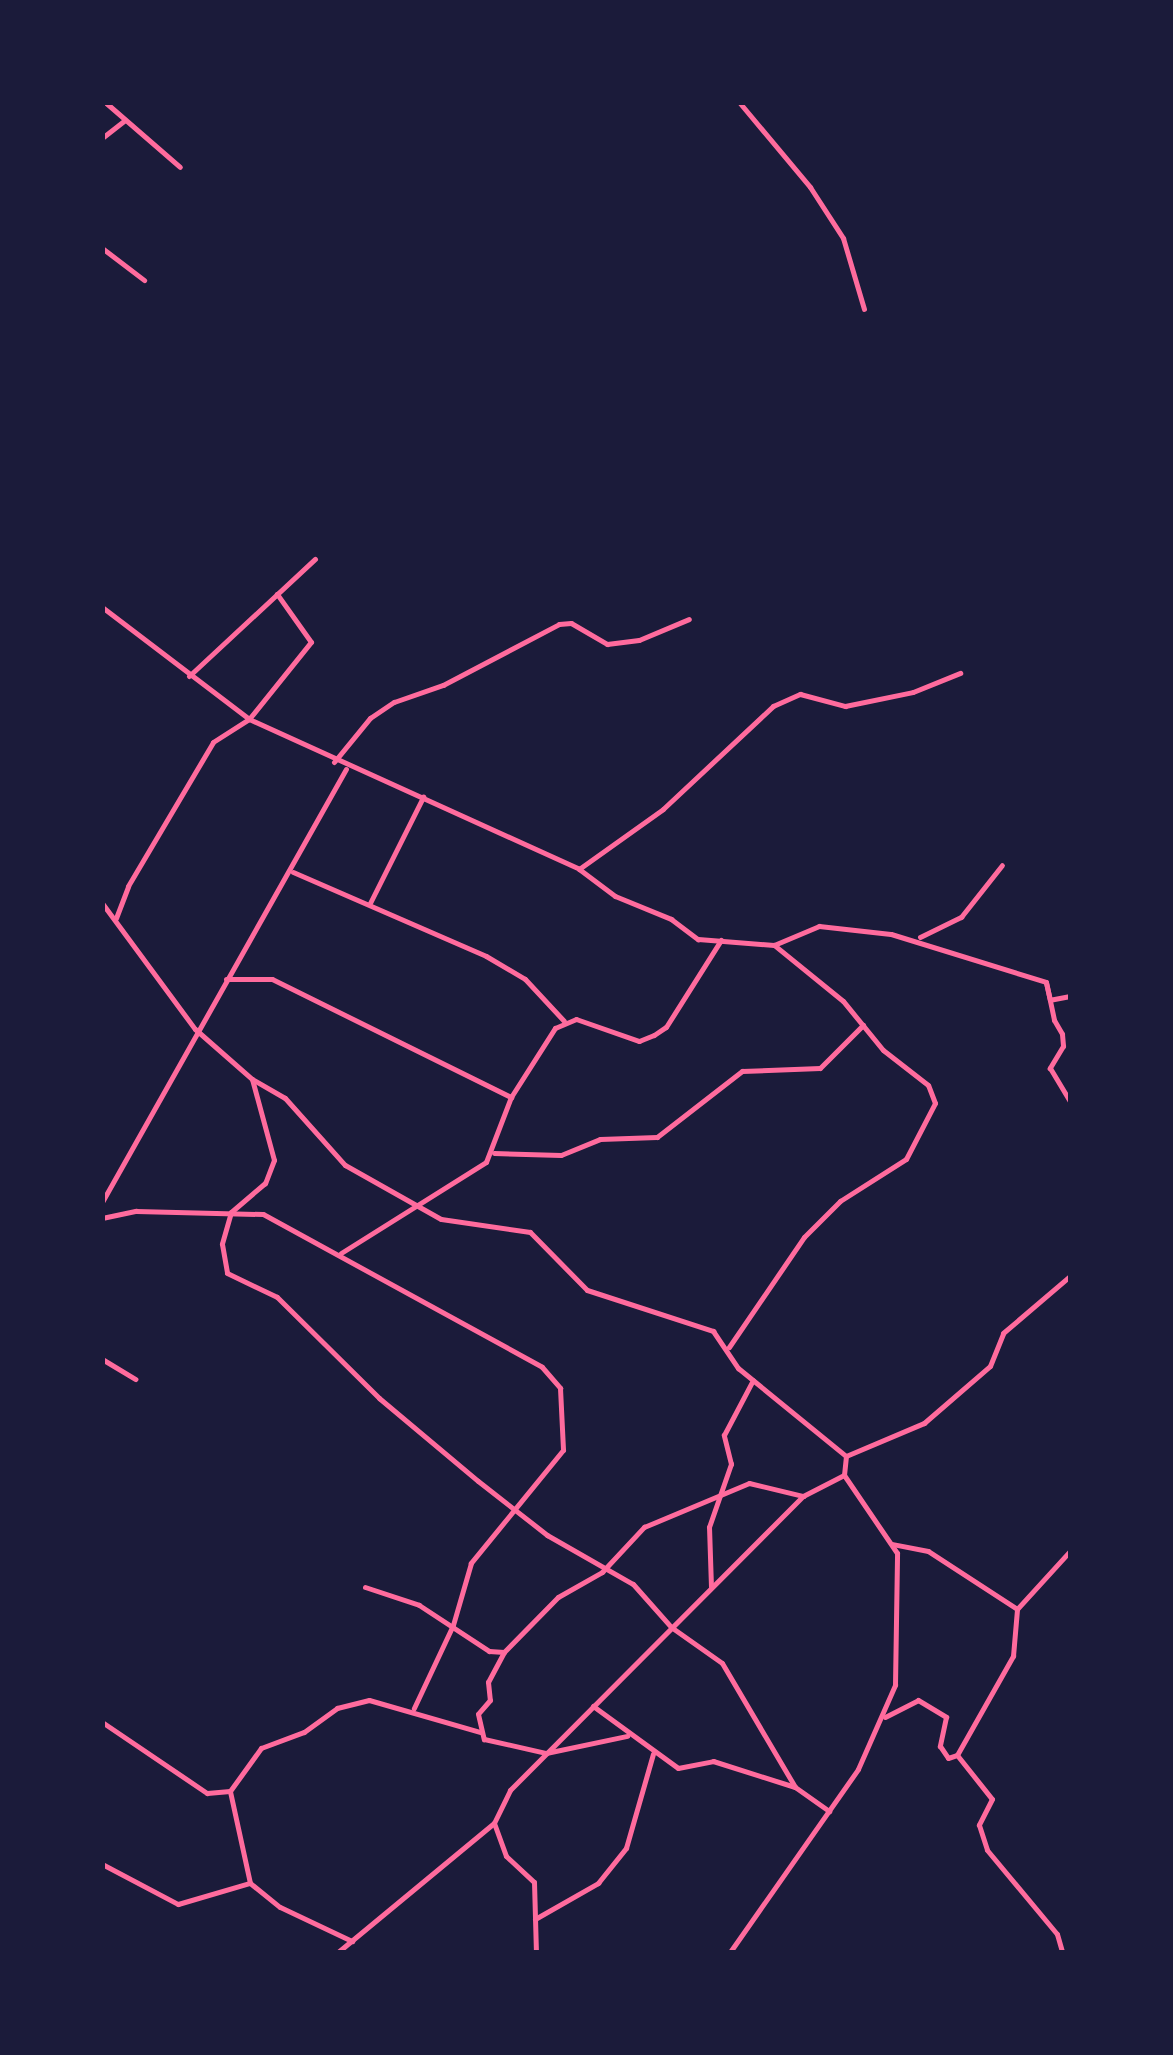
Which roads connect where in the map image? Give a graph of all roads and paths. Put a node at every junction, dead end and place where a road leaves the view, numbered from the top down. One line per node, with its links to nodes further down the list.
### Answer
1 (105, 102): 3 (street)
2 (738, 102): 8 (street)
3 (124, 121): 4 (street); 5 (street)
4 (102, 138)
5 (180, 167)
6 (102, 248): 7 (street)
7 (144, 280)
8 (864, 309)
9 (315, 559): 10 (street)
10 (276, 594): 14 (street); 15 (street)
11 (102, 606): 14 (street)
12 (689, 619): 16 (street)
13 (960, 673): 20 (street)
14 (189, 676): 15 (street)
15 (249, 719): 16 (street); 24 (street)
16 (334, 762): 17 (street)
17 (346, 768): 18 (street); 21 (street)
18 (423, 796): 20 (street); 23 (street)
19 (1002, 865): 25 (street)
20 (579, 869): 26 (street)
21 (293, 872): 23 (street); 28 (street)
22 (102, 903): 24 (street)
23 (370, 903): 31 (street)
24 (116, 918): 33 (street)
25 (917, 938): 27 (street); 29 (street)
26 (721, 940): 27 (street); 31 (street)
27 (774, 944): 32 (street)
28 (226, 979): 33 (street); 35 (street)
29 (1046, 982): 30 (street); 36 (street)
30 (1070, 996)
31 (564, 1021): 35 (street)
32 (863, 1025): 37 (street); 44 (street)
33 (195, 1029): 34 (street); 38 (street)
34 (252, 1080): 39 (street); 40 (street)
35 (510, 1098): 37 (street)
36 (1070, 1101)
37 (492, 1153): 39 (street)
38 (102, 1202)
39 (416, 1206): 42 (street); 44 (street)
40 (230, 1212): 41 (street); 42 (street); 52 (street)
41 (102, 1218)
42 (340, 1254): 52 (street)
43 (1070, 1279): 48 (street)
44 (728, 1347): 47 (street)
45 (102, 1359): 46 (street)
46 (136, 1379)
47 (753, 1380): 48 (street); 50 (street)
48 (846, 1456): 49 (street)
49 (844, 1474): 51 (street); 53 (street)
50 (724, 1492): 51 (street); 55 (street); 56 (street)
51 (803, 1496): 56 (street)
52 (516, 1507): 55 (street); 59 (street)
53 (893, 1544): 58 (street); 65 (street)
54 (1070, 1551): 58 (street)
55 (602, 1572): 60 (street); 61 (street)
56 (711, 1586): 60 (street)
57 (364, 1588): 59 (street)
58 (1017, 1609): 70 (street)
59 (453, 1625): 61 (street); 63 (street)
60 (670, 1627): 62 (street); 71 (street)
61 (504, 1652): 66 (street)
62 (593, 1706): 67 (street); 68 (street)
63 (414, 1708): 66 (street); 72 (street)
64 (102, 1722): 72 (street)
65 (879, 1722): 70 (street); 73 (street)
66 (480, 1732): 68 (street)
67 (627, 1736): 68 (street); 69 (street)
68 (546, 1753): 74 (street)
69 (653, 1754): 71 (street); 77 (street)
70 (957, 1755): 82 (street)
71 (795, 1787): 73 (street)
72 (230, 1790): 76 (street)
73 (829, 1811): 81 (street)
74 (494, 1823): 77 (street); 78 (street)
75 (102, 1864): 76 (street)
76 (250, 1883): 78 (street)
77 (534, 1918): 80 (street)
78 (352, 1942): 79 (street)
79 (338, 1952)
80 (536, 1952)
81 (730, 1952)
82 (1062, 1952)

